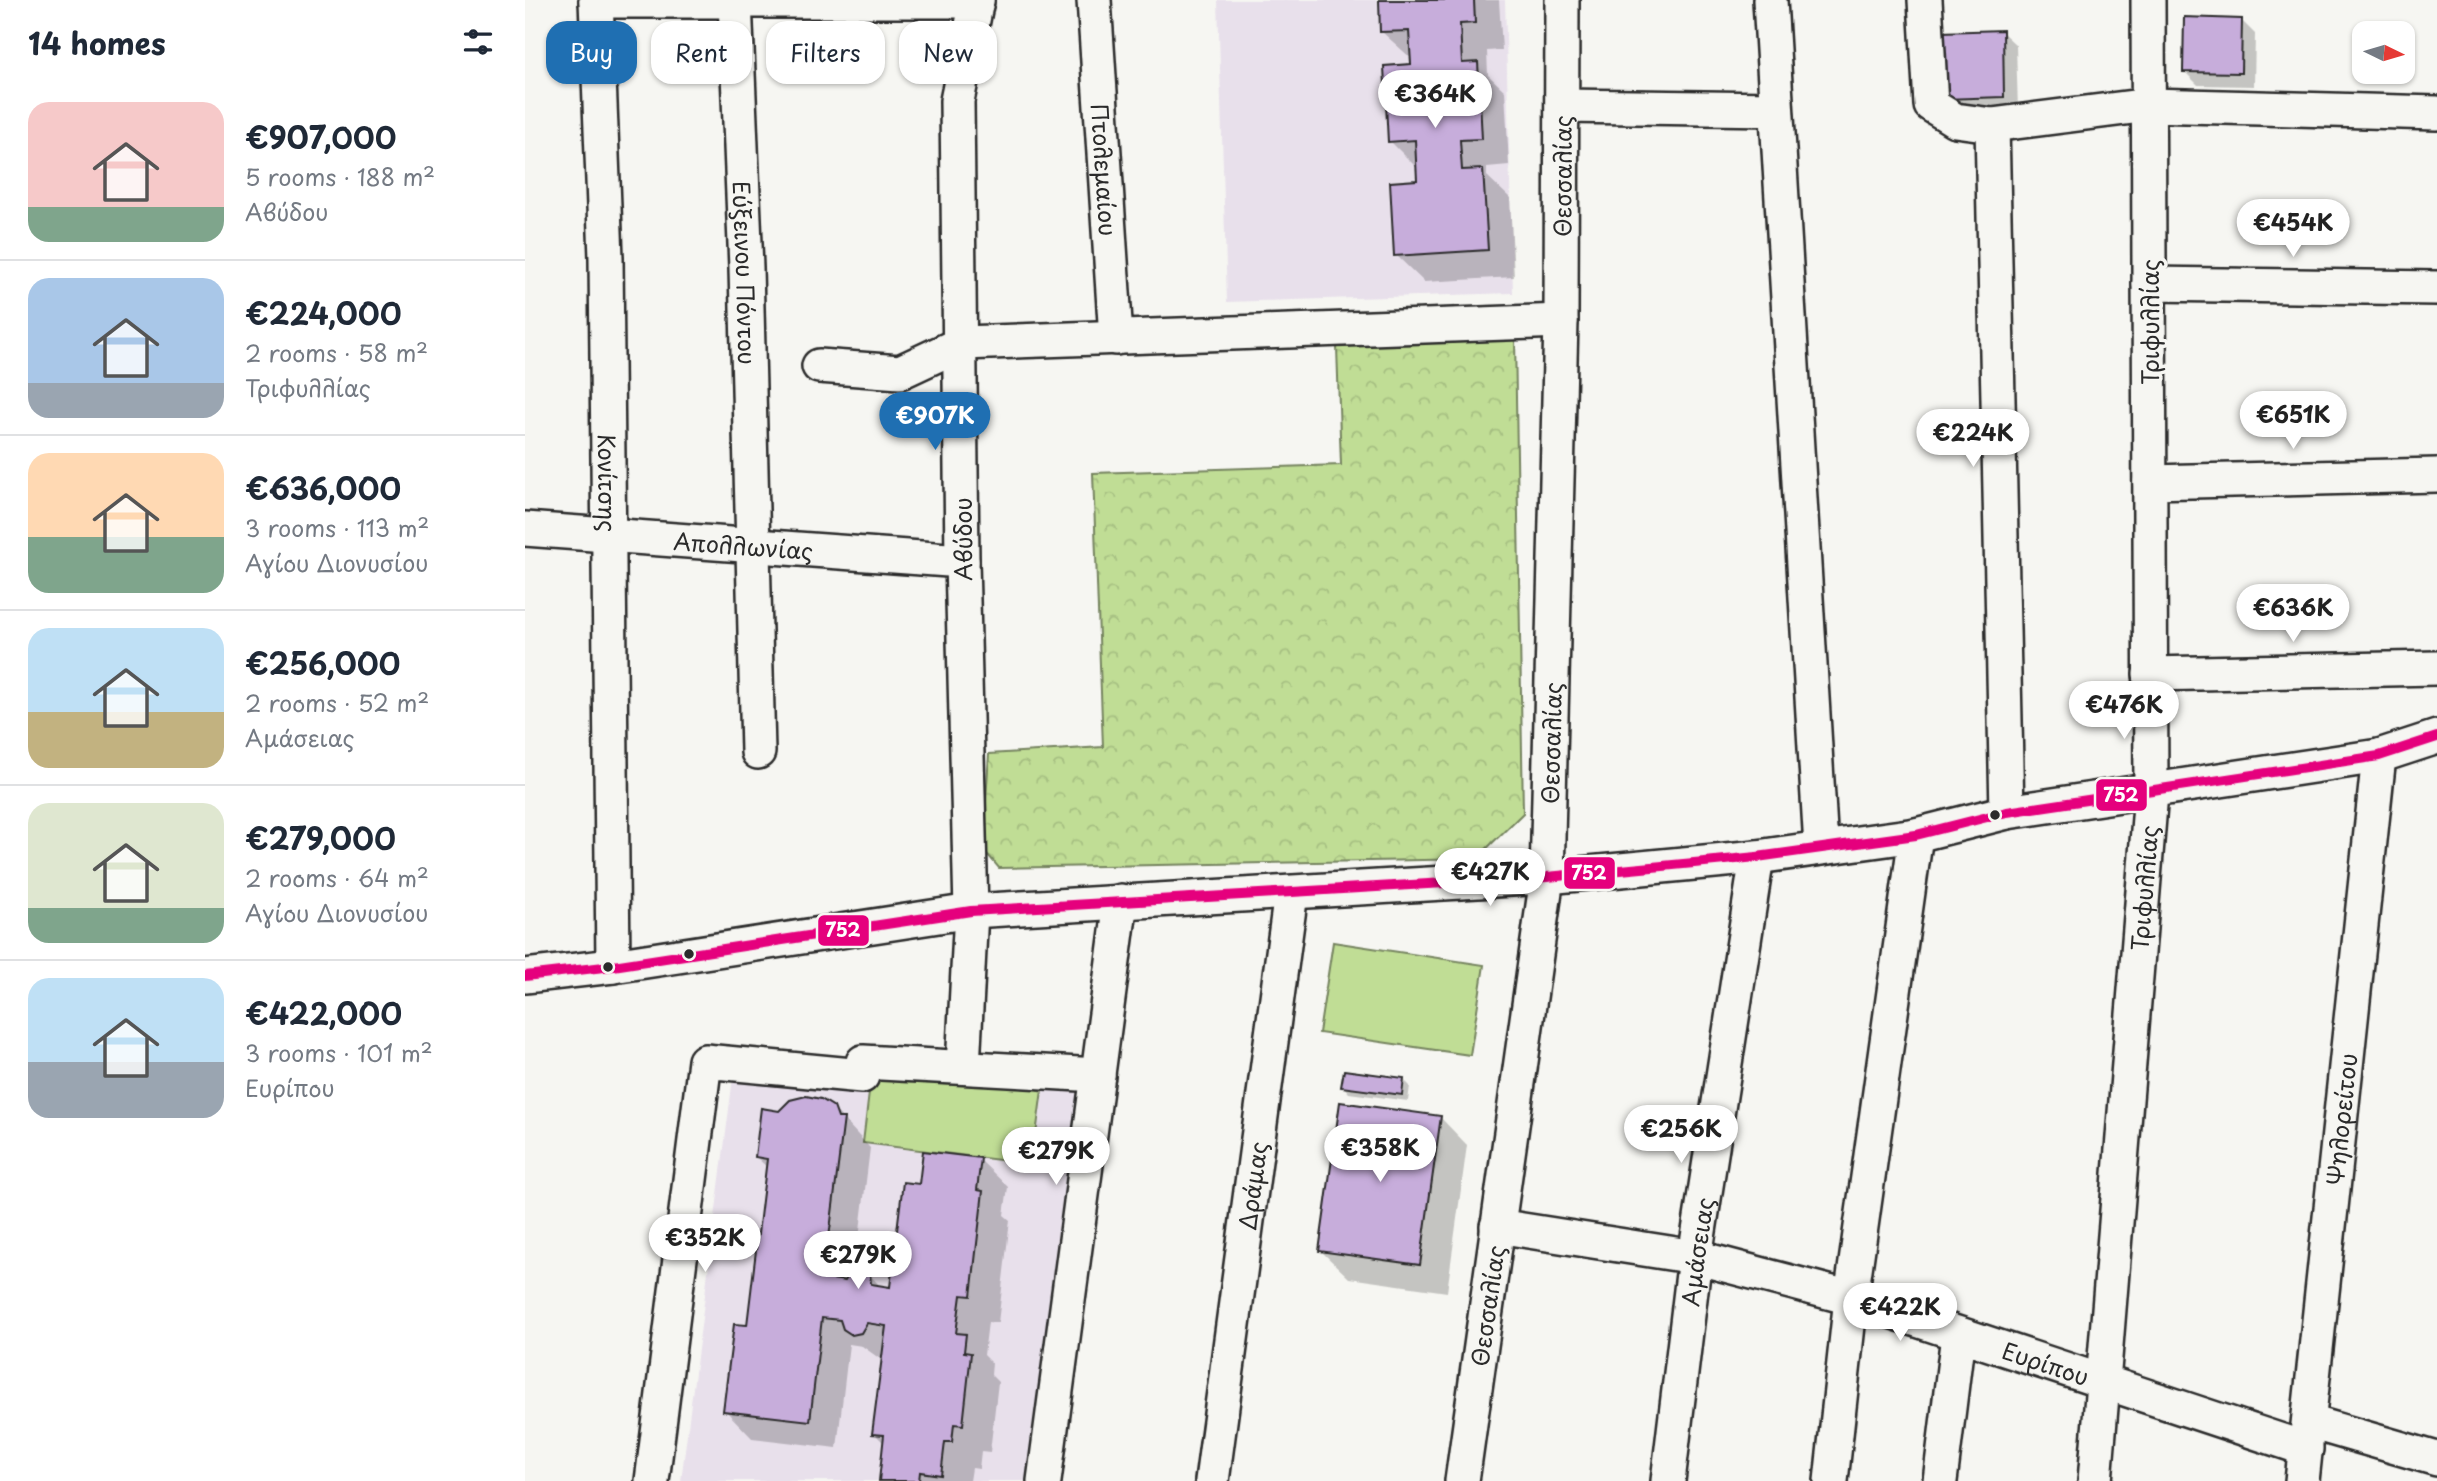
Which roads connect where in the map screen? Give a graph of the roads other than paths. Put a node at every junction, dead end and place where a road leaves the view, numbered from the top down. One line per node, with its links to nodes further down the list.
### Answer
1 (977, 0): 9 (street); 19 (street, Αβύδου)
2 (1094, 0): 18 (street, Πτολεμαίου)
3 (1562, 0): 11 (street, Θεσσαλίας)
4 (1770, 0): 12 (street)
5 (1925, 0): 14 (street)
6 (2148, 0): 10 (street, Τριφυλλίας)
7 (596, 1): 8 (street); 24 (street, Κονίτσης)
8 (735, 1): 9 (street); 25 (street, Εύξεινου Πόντου)
9 (871, 1)
10 (2150, 105): 13 (street); 14 (street); 15 (street, Τριφυλλίας)
11 (1563, 106): 12 (street); 17 (street, Θεσσαλίας)
12 (1775, 109): 35 (street)
13 (2437, 113)
14 (1992, 125): 33 (street)
15 (2149, 284): 16 (street); 22 (street, Τριφυλλίας)
16 (2437, 288)
17 (1561, 321): 18 (street); 37 (street, Θεσσαλίας)
18 (1116, 338): 19 (street)
19 (962, 343): 20 (street); 26 (street, Αβύδου)
20 (819, 366)
21 (2437, 475): 22 (street)
22 (2150, 482): 28 (street, Τριφυλλίας)
23 (525, 529): 24 (street, Απολλωνίας)
24 (608, 534): 25 (street, Απολλωνίας); 41 (street, Κονίτσης)
25 (753, 546): 26 (street, Απολλωνίας); 30 (street, Εύξεινου Πόντου)
26 (962, 561): 40 (street, Αβύδου)
27 (2437, 668): 28 (street)
28 (2150, 674): 32 (street, Τριφυλλίας)
29 (2437, 737): 31 (street)
30 (758, 752)
31 (2379, 756): 32 (street); 50 (street, Ψηλορείτου)
32 (2151, 793): 33 (street); 49 (street, Τριφυλλίας)
33 (2007, 812): 34 (street)
34 (1916, 835): 35 (street); 47 (street)
35 (1821, 847): 36 (street)
36 (1757, 857): 37 (street); 46 (street, Αμάσειας)
37 (1547, 877): 38 (street); 45 (street, Θεσσαλίας)
38 (1291, 893): 39 (street); 54 (street, Δράμας)
39 (1121, 901): 40 (street); 44 (street)
40 (971, 911): 41 (street); 43 (street, Αβύδου)
41 (613, 966): 42 (street)
42 (525, 976)
43 (963, 1067): 44 (street); 52 (street)
44 (1098, 1075): 53 (street)
45 (1497, 1226): 46 (street, Ευρίπου); 55 (street, Θεσσαλίας)
46 (1695, 1257): 47 (street, Ευρίπου); 56 (street, Αμάσειας)
47 (1851, 1298): 48 (street, Ευρίπου); 57 (street)
48 (1958, 1335): 49 (street, Ευρίπου); 58 (street)
49 (2103, 1380): 50 (street, Ευρίπου); 59 (street, Τριφυλλίας)
50 (2306, 1451): 51 (street, Ευρίπου)
51 (2437, 1459)
52 (652, 1481)
53 (1044, 1481)
54 (1212, 1481)
55 (1462, 1481)
56 (1668, 1481)
57 (1831, 1481)
58 (1940, 1481)
59 (2095, 1481)

